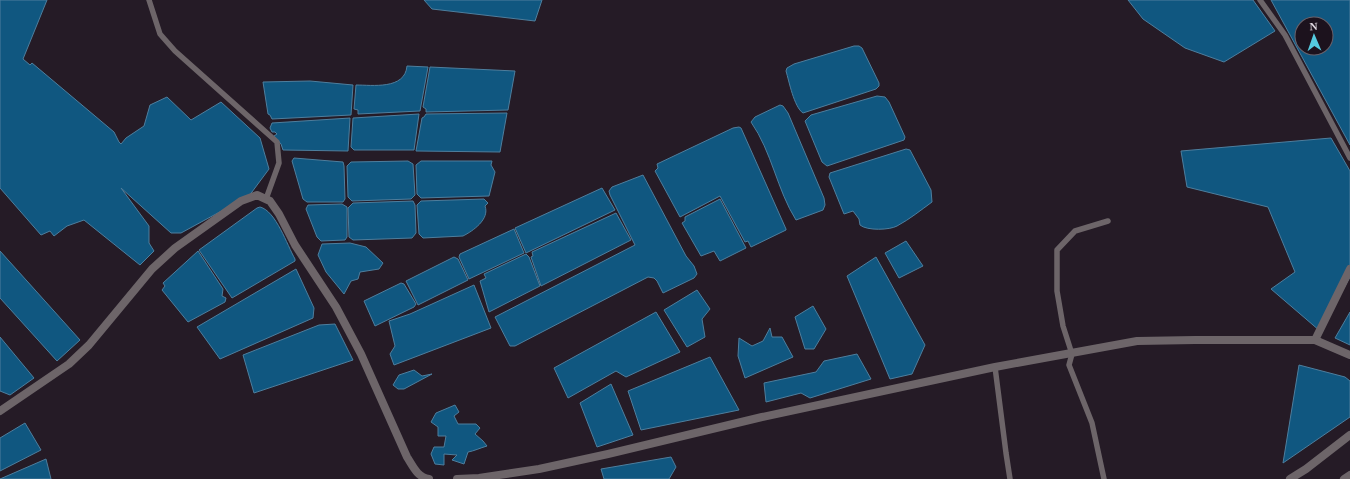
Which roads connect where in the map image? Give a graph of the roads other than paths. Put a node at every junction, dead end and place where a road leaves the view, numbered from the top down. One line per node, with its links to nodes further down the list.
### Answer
1 (149, 0): 4 (lane)
2 (1260, 0): 3 (lane)
3 (1350, 158)
4 (266, 199): 11 (street); 14 (street)
5 (1108, 221): 8 (lane)
6 (1350, 269): 7 (street)
7 (1315, 340): 8 (street); 9 (street)
8 (1072, 354): 10 (street); 17 (lane)
9 (1350, 355)
10 (995, 367): 15 (street); 16 (lane)
11 (0, 411)
12 (1350, 435): 18 (street)
13 (1350, 475): 19 (street)
14 (429, 479)
15 (457, 479)
16 (1010, 479)
17 (1104, 479)
18 (1290, 479)
19 (1344, 479)

